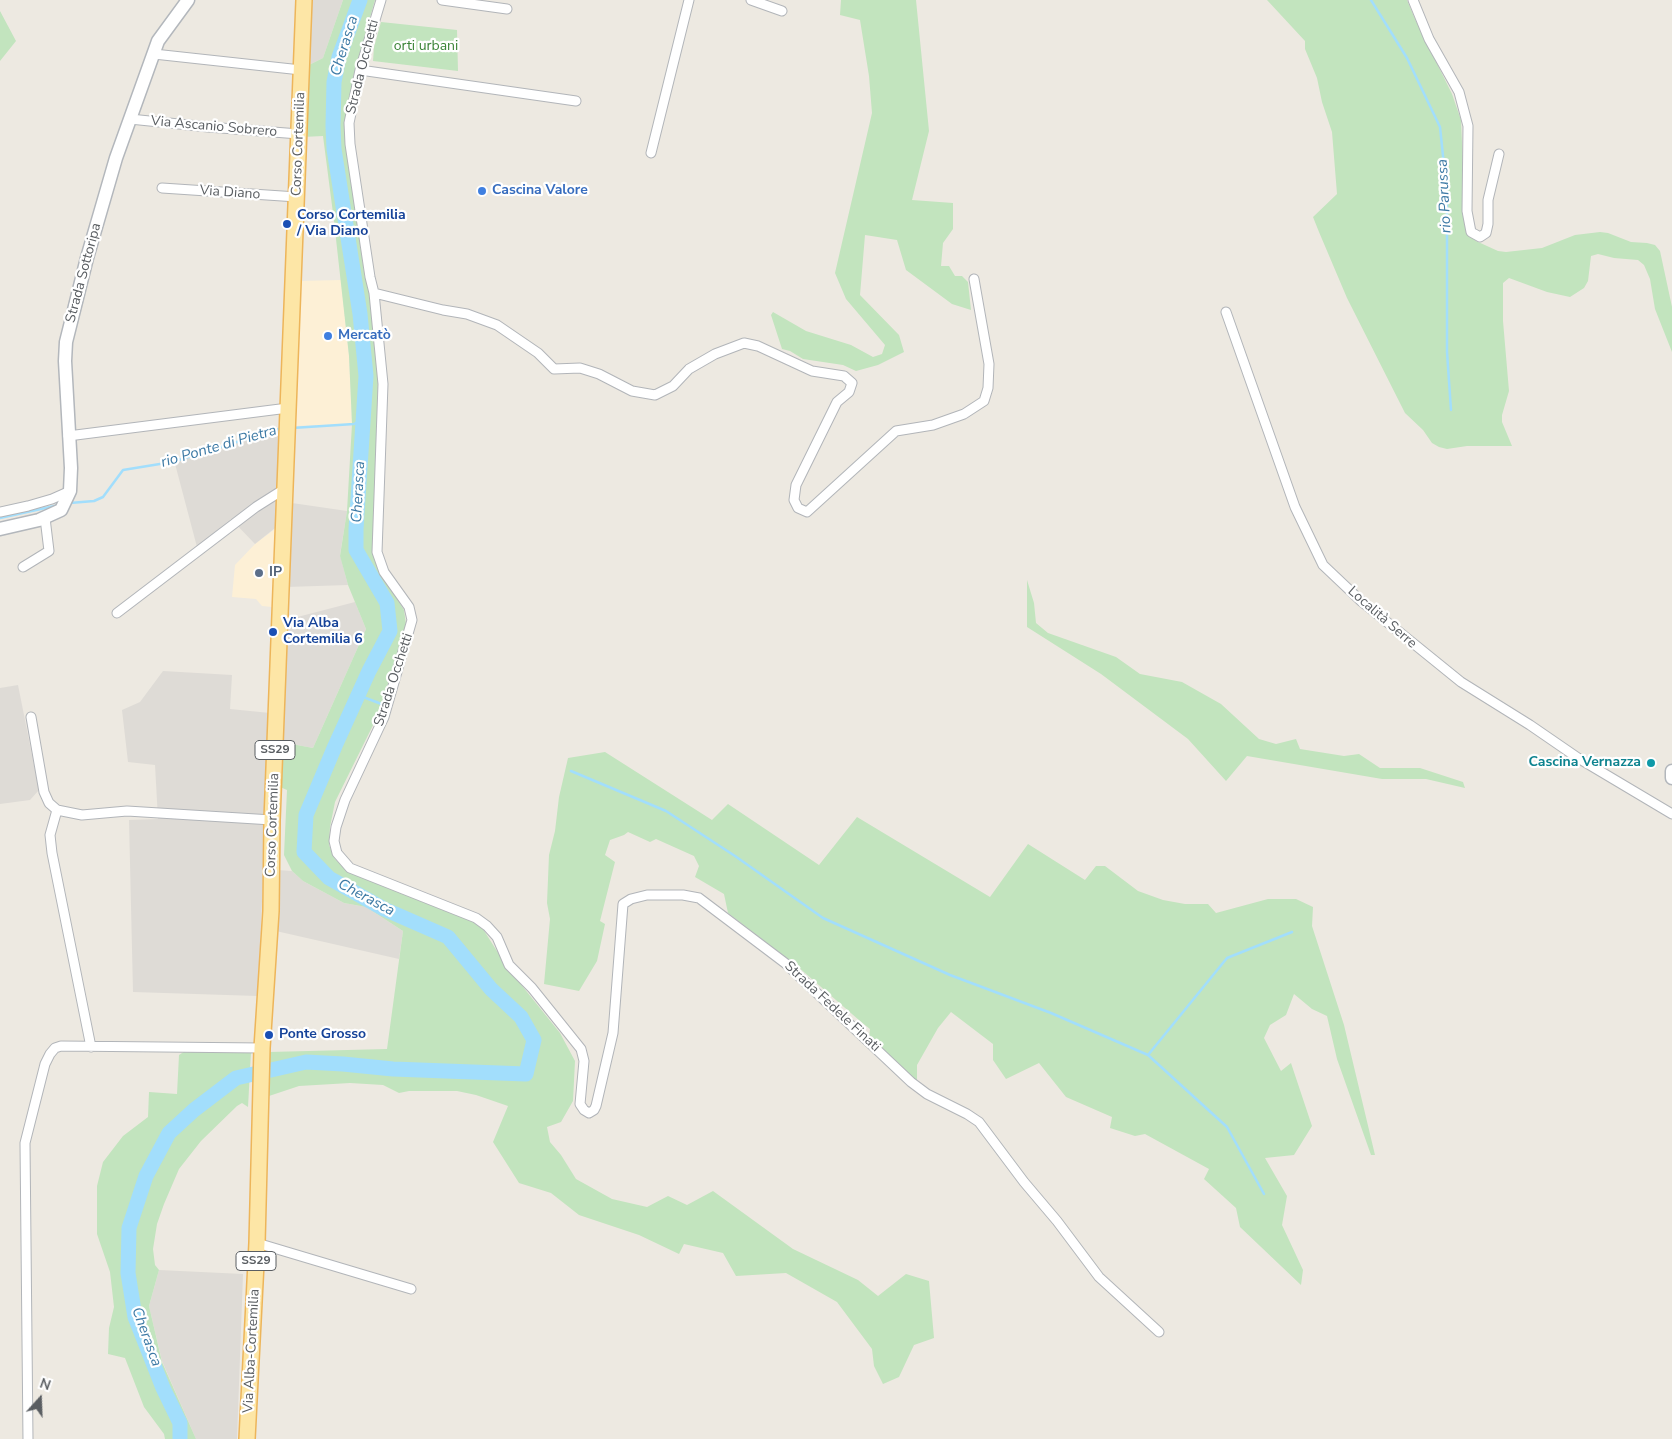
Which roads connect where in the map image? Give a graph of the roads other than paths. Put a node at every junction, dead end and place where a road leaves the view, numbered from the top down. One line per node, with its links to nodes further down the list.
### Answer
1 (188, 0): 10 (street, Strada Sottoripa)
2 (304, 0): 11 (main road, Corso Cortemilia / SS29)
3 (380, 0): 12 (street, Strada Occhetti)
4 (442, 0): 8 (street)
5 (689, 0): 16 (street)
6 (751, 0): 9 (street)
7 (1413, 0): 17 (street)
8 (507, 9)
9 (782, 11)
10 (154, 54): 11 (street); 14 (street, Strada Sottoripa)
11 (301, 70): 15 (main road, Corso Cortemilia / SS29)
12 (360, 70): 13 (street); 21 (street, Strada Occhetti)
13 (576, 101)
14 (130, 118): 15 (street, Via Ascanio Sobrero); 24 (street, Strada Sottoripa)
15 (299, 134): 19 (main road, Corso Cortemilia / SS29)
16 (650, 153)
17 (1499, 154)
18 (162, 188): 19 (street, Via Diano)
19 (298, 197): 23 (main road, Corso Cortemilia / SS29)
20 (974, 280): 21 (street)
21 (374, 293): 40 (street, Strada Occhetti)
22 (1226, 312): 36 (street, Località Serre)
23 (288, 428): 24 (street); 25 (main road, Corso Cortemilia / SS29)
24 (68, 436): 26 (street, Strada Sottoripa)
25 (286, 488): 31 (street); 37 (main road, Corso Cortemilia / SS29)
26 (66, 500): 27 (street); 28 (street)
27 (0, 512)
28 (46, 518): 29 (street); 30 (street)
29 (0, 529)
30 (24, 567)
31 (117, 613)
32 (31, 717): 35 (street)
33 (1672, 771): 34 (street)
34 (1672, 778)
35 (57, 810): 37 (street); 38 (street)
36 (1672, 814)
37 (272, 820): 39 (main road, Corso Cortemilia / SS29)
38 (91, 1047): 39 (street); 44 (street)
39 (262, 1050): 41 (main road, Via Alba-Cortemilia / SS29)
40 (589, 1113): 43 (street, Strada Fedele Finati)
41 (257, 1243): 42 (street); 45 (main road, Via Alba-Cortemilia / SS29)
42 (411, 1289)
43 (1159, 1332)
44 (28, 1439)
45 (247, 1439)

